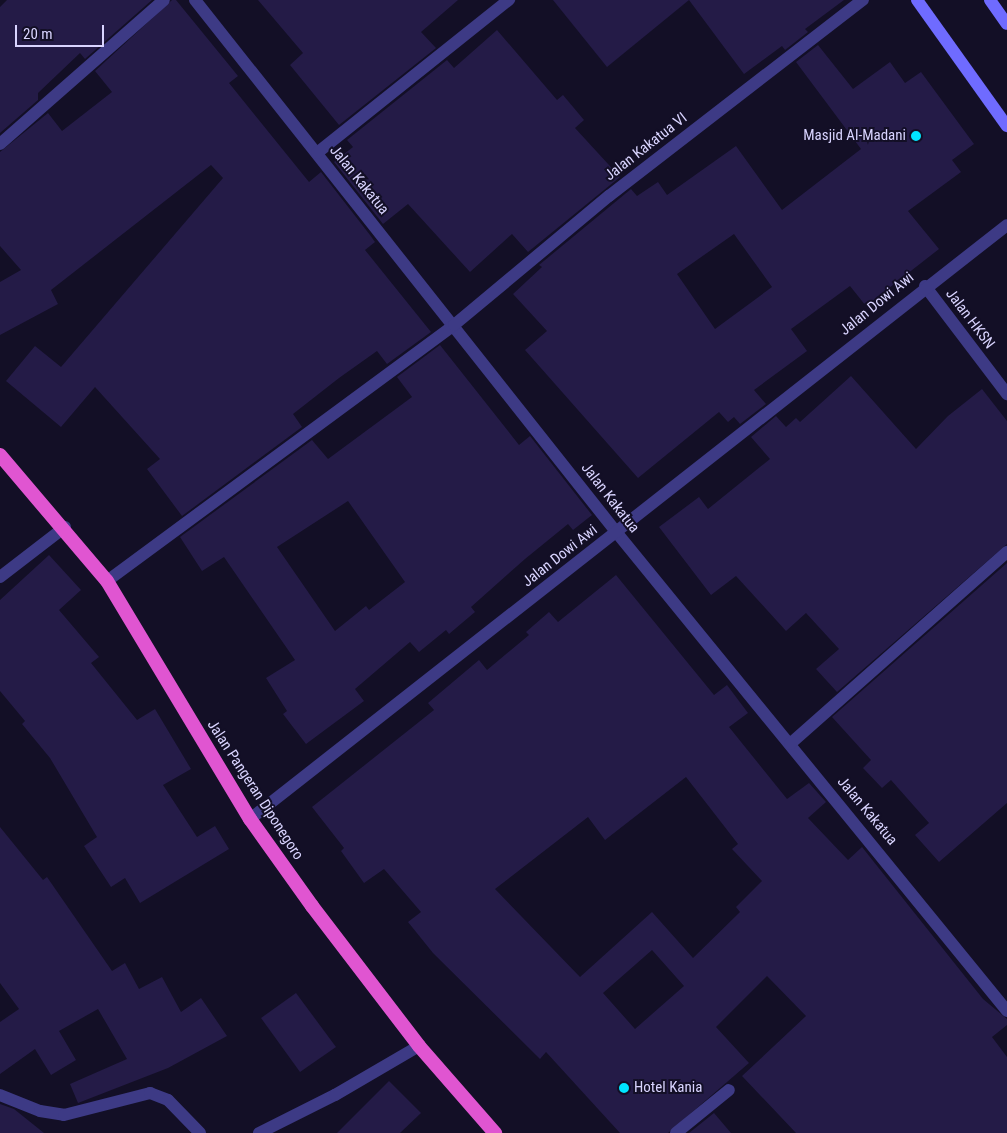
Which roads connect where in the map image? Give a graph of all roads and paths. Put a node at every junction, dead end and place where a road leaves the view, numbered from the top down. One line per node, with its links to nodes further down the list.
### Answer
1 (164, 0): 9 (street)
2 (195, 0): 10 (street, Jalan Kakatua)
3 (509, 0): 10 (street)
4 (863, 0): 13 (street, Jalan Kakatua VI)
5 (917, 0): 8 (main road)
6 (990, 0): 7 (main road)
7 (1007, 24)
8 (1007, 126)
9 (0, 144)
10 (316, 153): 13 (street, Jalan Kakatua)
11 (1007, 225): 12 (street, Jalan Dowi Awi)
12 (925, 286): 14 (street, Jalan HKSN); 17 (street, Jalan Dowi Awi)
13 (454, 325): 17 (street, Jalan Kakatua); 20 (street, Jalan Kakatua VI)
14 (1007, 394)
15 (0, 455): 16 (highway, Jalan Pangeran Diponegoro)
16 (65, 527): 19 (street); 20 (highway, Jalan Pangeran Diponegoro)
17 (617, 533): 21 (street, Jalan Kakatua); 22 (street, Jalan Dowi Awi)
18 (1007, 552): 21 (street)
19 (0, 577)
20 (107, 581): 22 (highway, Jalan Pangeran Diponegoro)
21 (790, 744): 23 (street, Jalan Kakatua)
22 (250, 819): 24 (highway, Jalan Pangeran Diponegoro)
23 (1007, 1010)
24 (419, 1046): 28 (street); 29 (highway, Jalan Pangeran Diponegoro)
25 (729, 1090): 30 (street)
26 (0, 1095): 27 (street)
27 (200, 1133)
28 (259, 1133)
29 (495, 1133)
30 (676, 1133)

